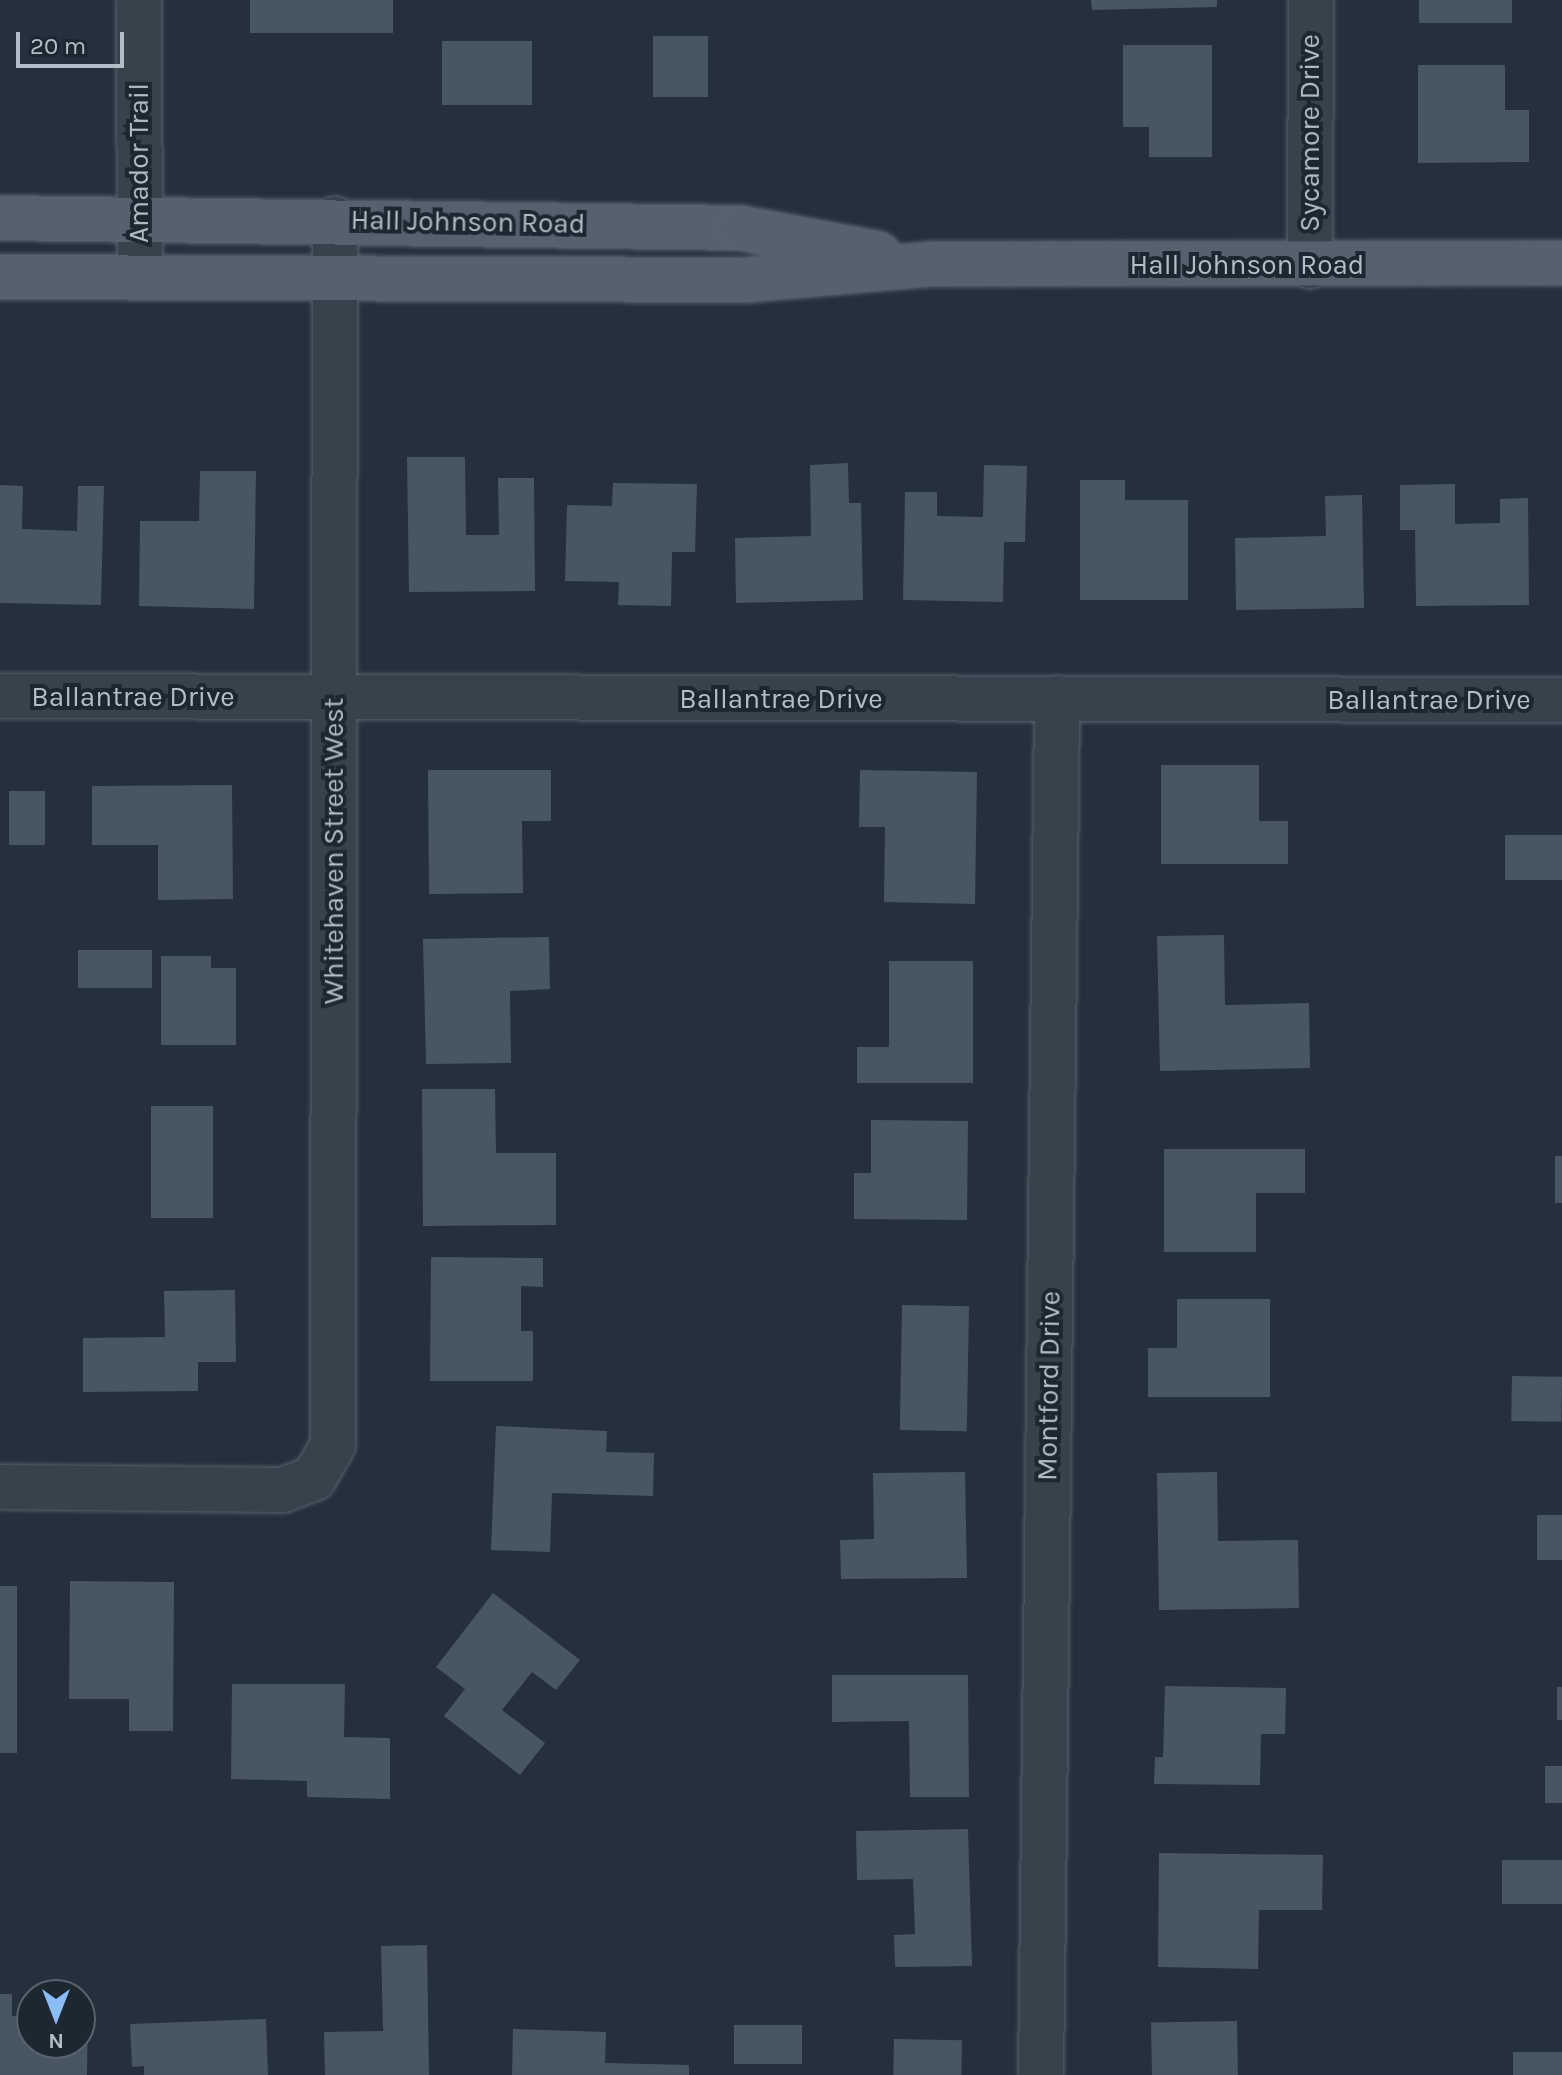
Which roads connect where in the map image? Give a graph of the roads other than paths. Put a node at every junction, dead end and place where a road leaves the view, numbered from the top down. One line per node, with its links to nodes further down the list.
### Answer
1 (139, 0): 4 (street, Amador Trail)
2 (1311, 0): 8 (street, Sycamore Drive)
3 (0, 218): 4 (main road, Hall Johnson Road)
4 (137, 218): 5 (main road, Hall Johnson Road); 10 (street, Amador Trail)
5 (335, 219): 7 (main road, Hall Johnson Road); 11 (street, Whitehaven Street West)
6 (1562, 263): 8 (main road, Hall Johnson Road)
7 (933, 264): 8 (main road, Hall Johnson Road); 11 (main road, Hall Johnson Road)
8 (1310, 266)
9 (0, 277): 10 (main road, Hall Johnson Road)
10 (140, 277): 11 (main road, Hall Johnson Road)
11 (335, 278): 13 (street, Whitehaven Street West)
12 (0, 696): 13 (street, Ballantrae Drive)
13 (334, 698): 14 (street, Ballantrae Drive); 16 (street, Whitehaven Street West)
14 (1057, 698): 15 (street, Ballantrae Drive); 17 (street, Montford Drive)
15 (1562, 700)
16 (0, 1487)
17 (1041, 2075)

